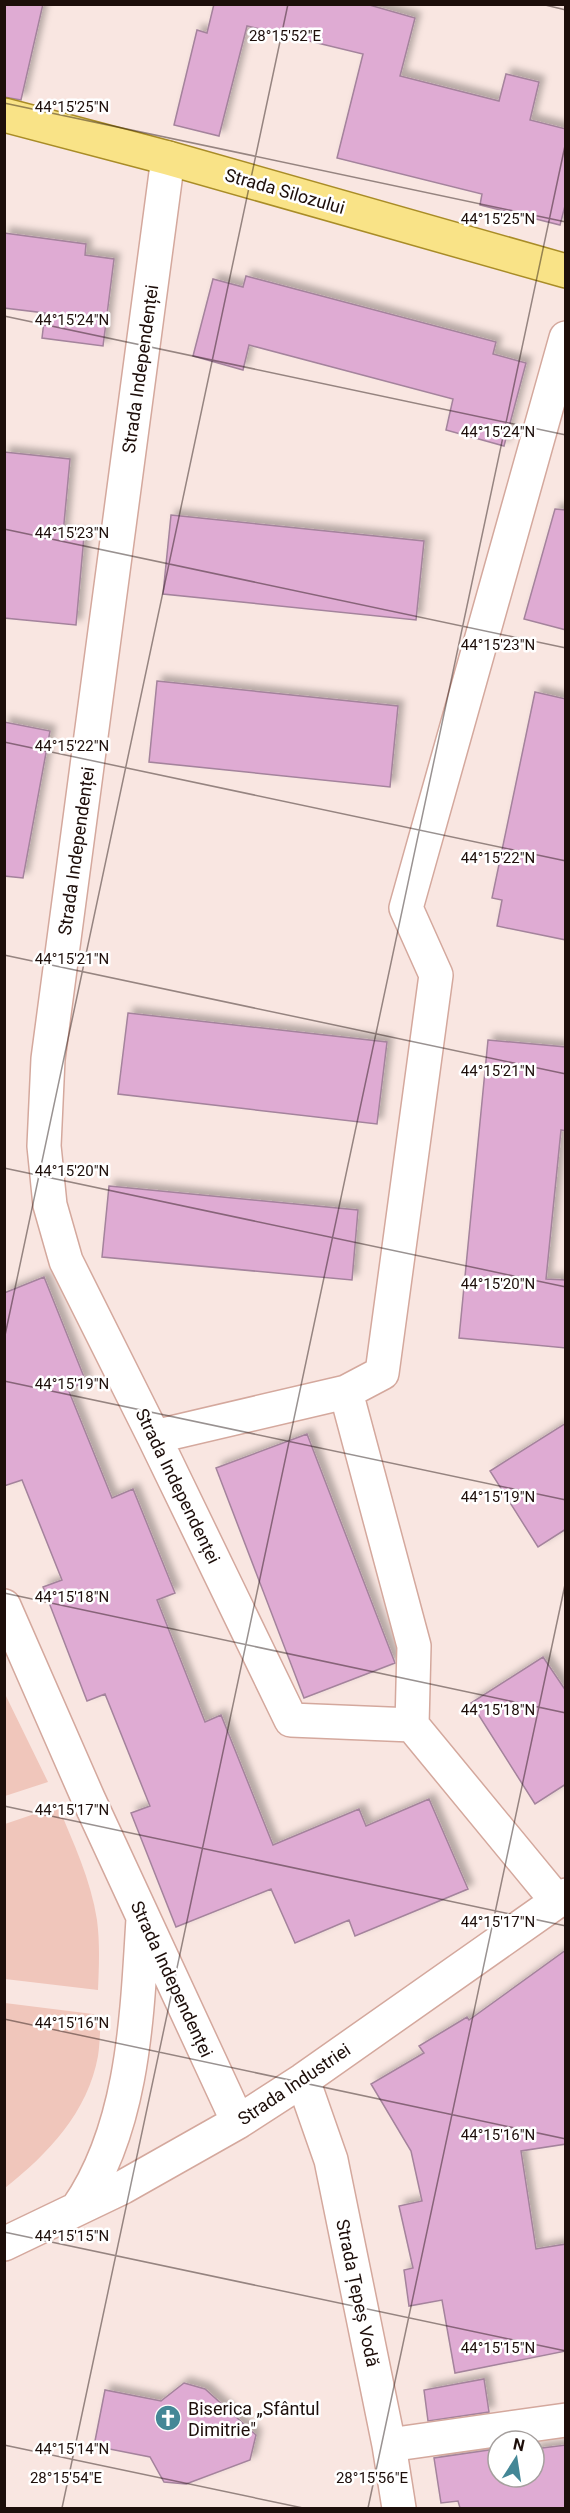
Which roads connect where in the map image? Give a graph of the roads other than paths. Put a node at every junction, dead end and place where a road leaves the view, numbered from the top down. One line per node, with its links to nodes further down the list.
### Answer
1 (4, 115): 2 (main road, Strada Silozului)
2 (168, 158): 3 (main road, Strada Silozului); 6 (street, Strada Independenței)
3 (566, 271)
4 (566, 338): 5 (street)
5 (346, 1392): 6 (street); 8 (street)
6 (154, 1437): 8 (street, Strada Independenței)
7 (4, 1606): 10 (street, Strada Independenței)
8 (412, 1725): 9 (street)
9 (561, 1898): 11 (street, Strada Industriei)
10 (143, 1917): 12 (street, Strada Independenței); 13 (street)
11 (303, 2080): 12 (street, Strada Industriei); 16 (street, Strada Țepeș Vodă)
12 (238, 2122): 13 (street, Strada Industriei)
13 (77, 2209): 14 (street, Strada Industriei)
14 (4, 2244)
15 (566, 2420): 16 (street)
16 (389, 2445): 17 (street, Strada Țepeș Vodă)
17 (399, 2508)

